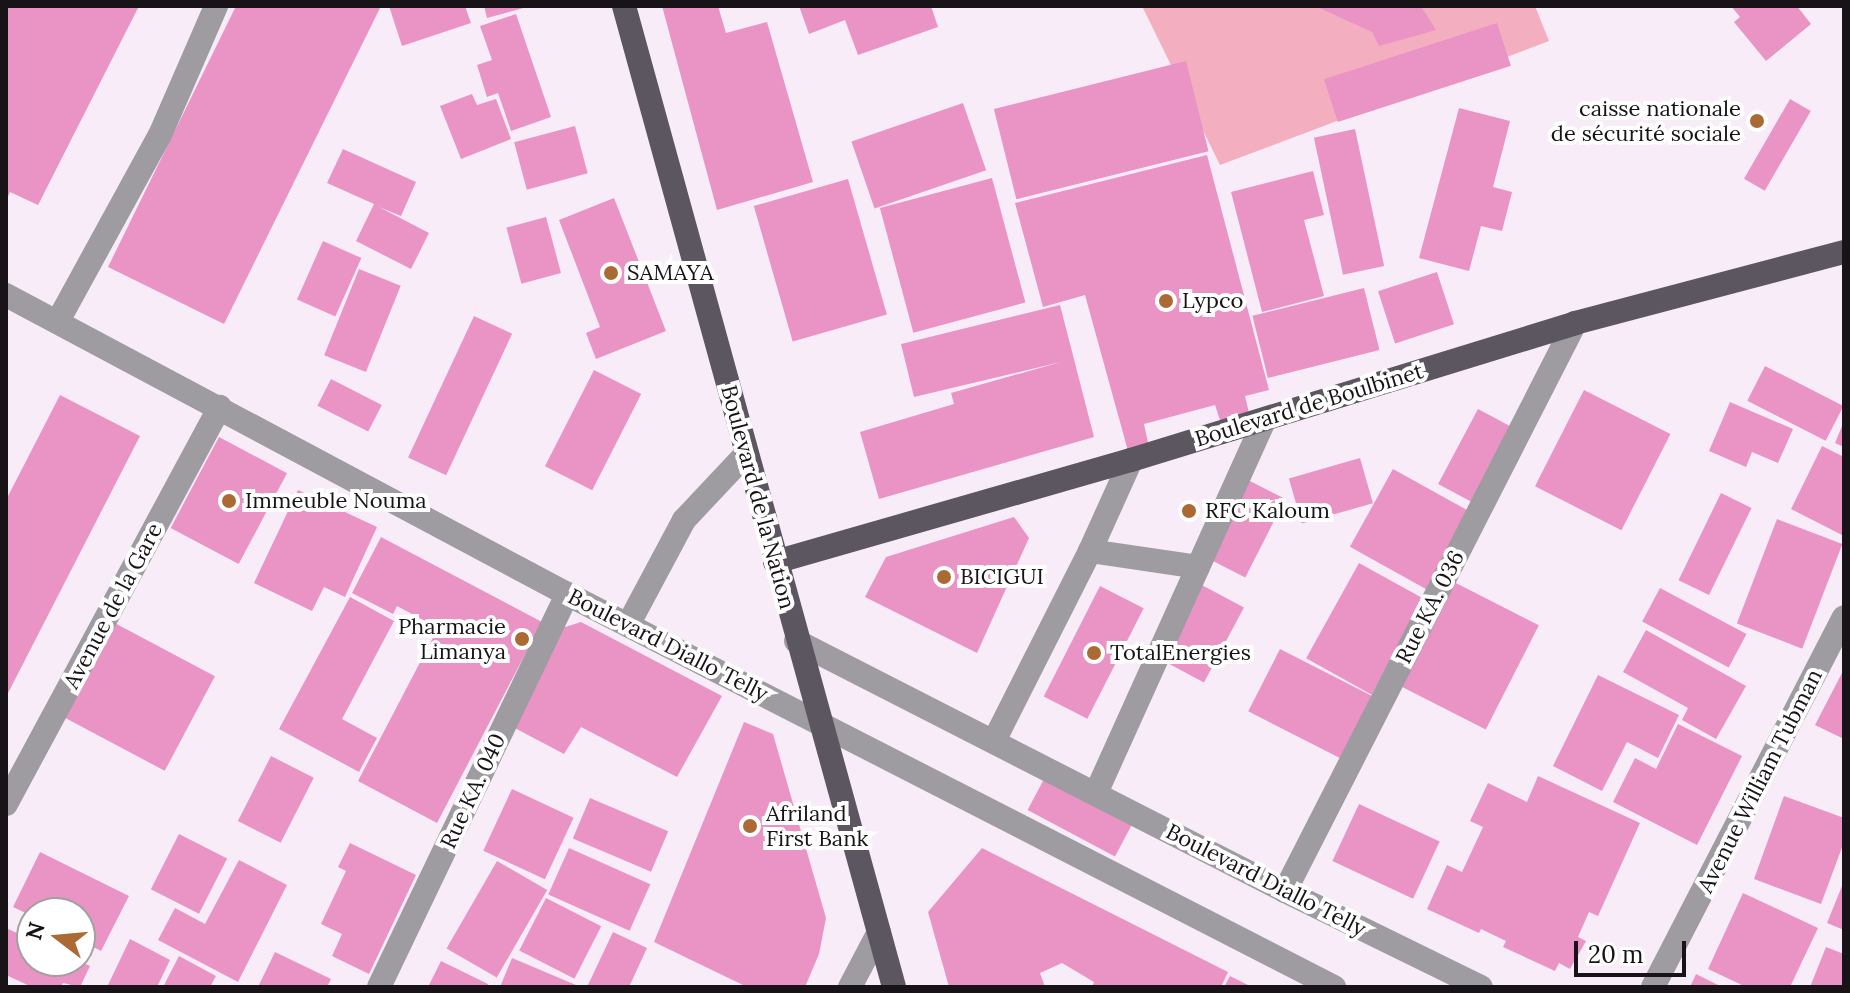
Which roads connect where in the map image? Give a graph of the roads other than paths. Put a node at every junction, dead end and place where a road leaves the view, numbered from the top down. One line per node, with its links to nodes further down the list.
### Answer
1 (216, 6): 5 (street)
2 (624, 6): 9 (main road, Boulevard de la Nation)
3 (1844, 252): 6 (main road, Boulevard de Boulbinet)
4 (6, 295): 5 (street, Boulevard Diallo Telly)
5 (58, 321): 7 (street, Boulevard Diallo Telly)
6 (1575, 323): 8 (main road, Boulevard de Boulbinet); 22 (street, Rue KA. 036)
7 (220, 407): 14 (street, Boulevard Diallo Telly); 21 (street, Avenue de la Gare)
8 (1265, 419): 10 (main road, Boulevard de Boulbinet); 13 (street)
9 (746, 454): 12 (main road, Boulevard de la Nation); 16 (street)
10 (1131, 460): 11 (street); 12 (main road, Boulevard de Boulbinet)
11 (1090, 551): 13 (street); 19 (street)
12 (775, 562): 17 (main road, Boulevard de la Nation)
13 (1198, 567): 20 (street)
14 (567, 594): 16 (street, Boulevard Diallo Telly); 24 (street, Rue KA. 040)
15 (1844, 617): 29 (street, Avenue William Tubman)
16 (628, 625): 18 (street, Boulevard Diallo Telly)
17 (796, 641): 18 (main road, Boulevard de la Nation); 19 (street, Boulevard Diallo Telly)
18 (818, 721): 23 (main road, Boulevard de la Nation); 27 (street, Boulevard Diallo Telly)
19 (994, 741): 20 (street, Boulevard Diallo Telly)
20 (1096, 793): 22 (street, Boulevard Diallo Telly)
21 (6, 804)
22 (1285, 891): 28 (street, Boulevard Diallo Telly)
23 (879, 932): 25 (street); 26 (main road, Boulevard de la Nation)
24 (379, 987)
25 (850, 987)
26 (894, 987)
27 (1334, 987)
28 (1481, 987)
29 (1653, 987)

